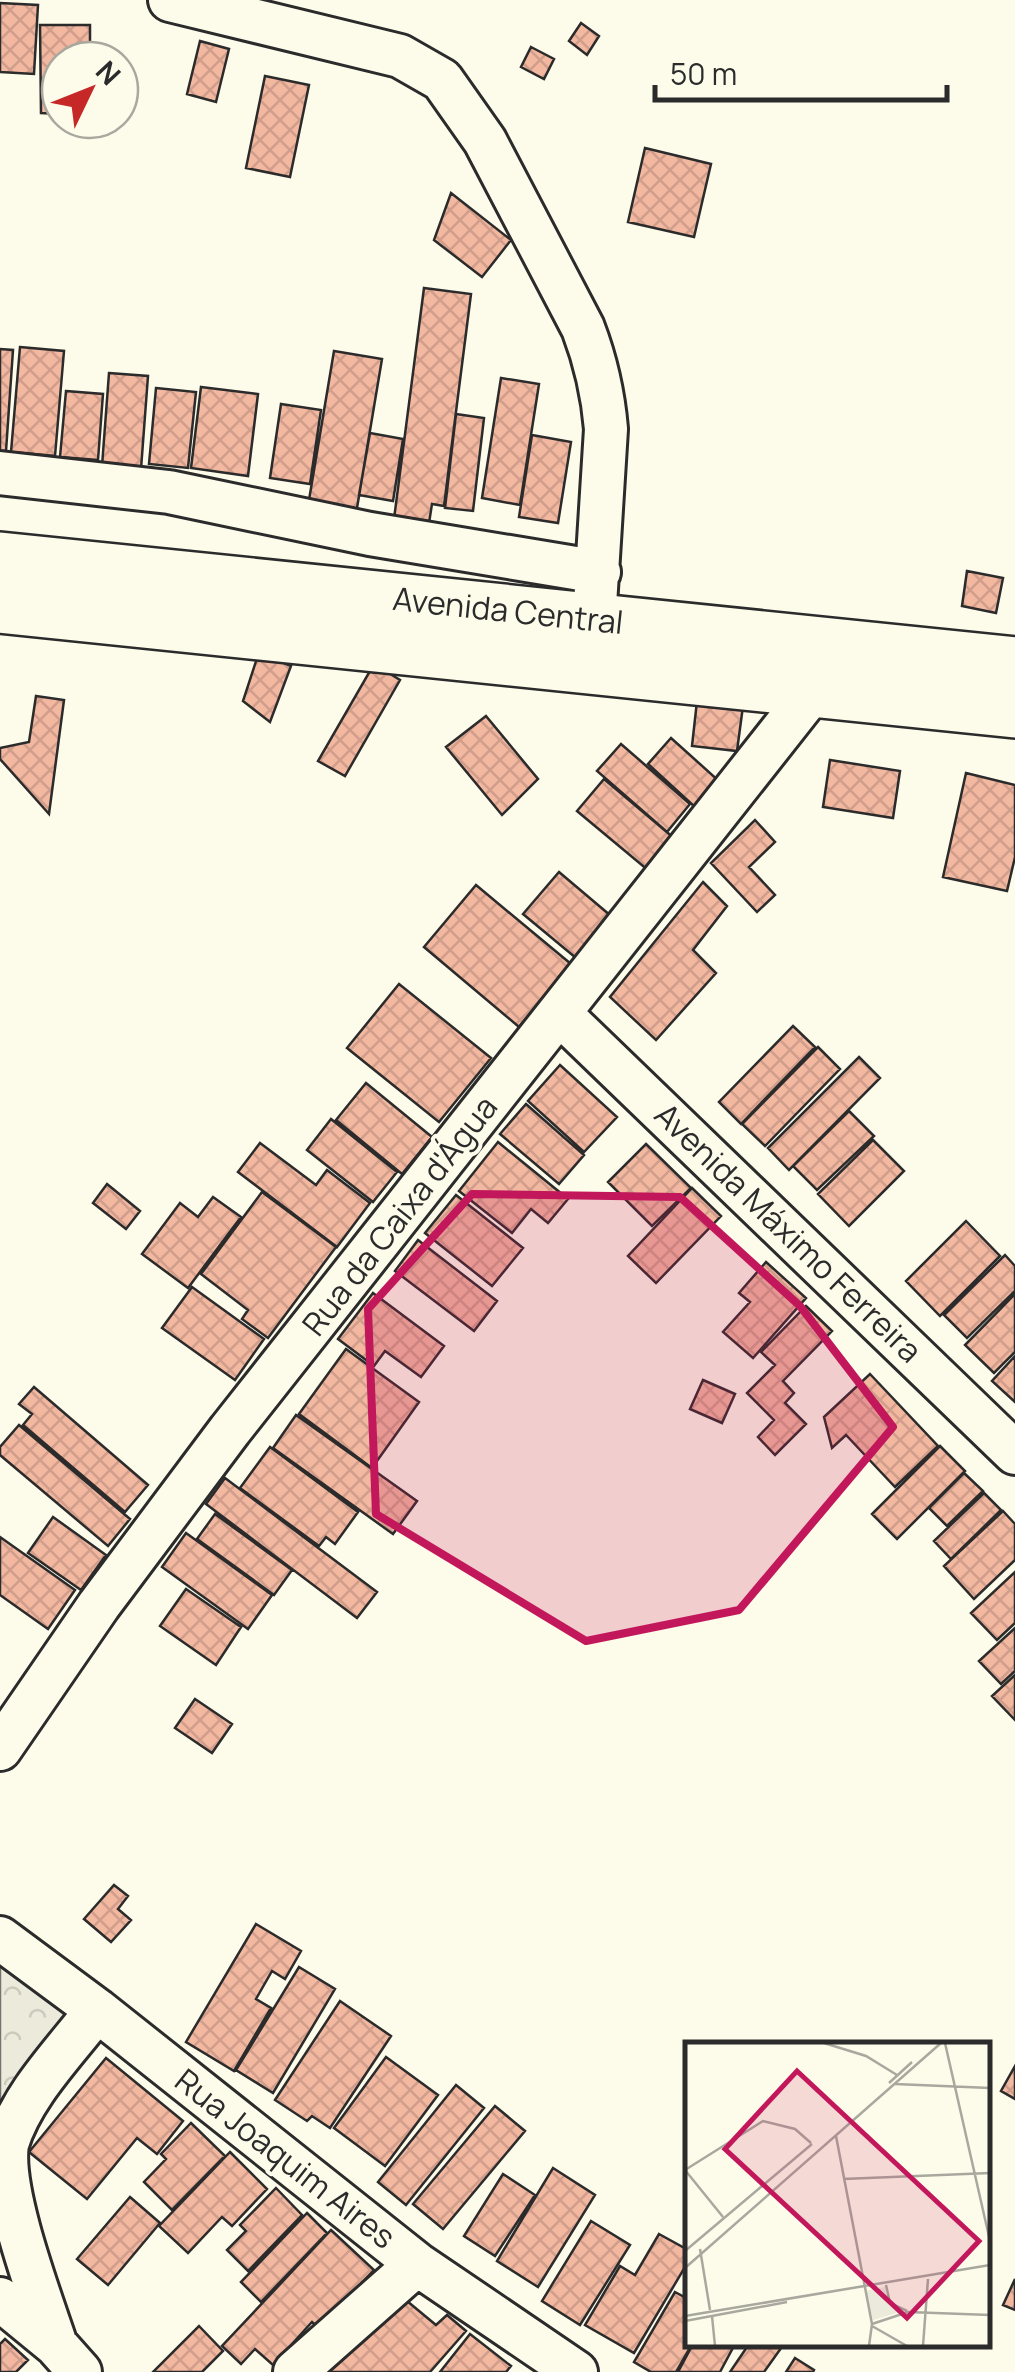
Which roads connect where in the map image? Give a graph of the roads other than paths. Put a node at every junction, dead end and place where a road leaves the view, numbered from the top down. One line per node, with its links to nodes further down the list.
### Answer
1 (170, 0): 5 (street)
2 (0, 473): 5 (street)
3 (0, 560): 5 (main road, Avenida Central)
4 (0, 604): 5 (main road)
5 (595, 619): 6 (main road, Avenida Central); 7 (main road)
6 (1015, 665)
7 (813, 691): 8 (main road); 9 (street, Rua da Caixa d'Água)
8 (1015, 710)
9 (560, 1014): 10 (street, Avenida Máximo Ferreira); 11 (street, Rua da Caixa d'Água)
10 (1015, 1453)
11 (0, 1749)
12 (0, 1938): 13 (street, Rua Joaquim Aires)
13 (97, 2010): 14 (street, Rua Joaquim Aires); 16 (street)
14 (417, 2264): 17 (street); 18 (street, Rua Joaquim Aires)
15 (0, 2300): 16 (street)
16 (68, 2358)
17 (295, 2372)
18 (576, 2372)

